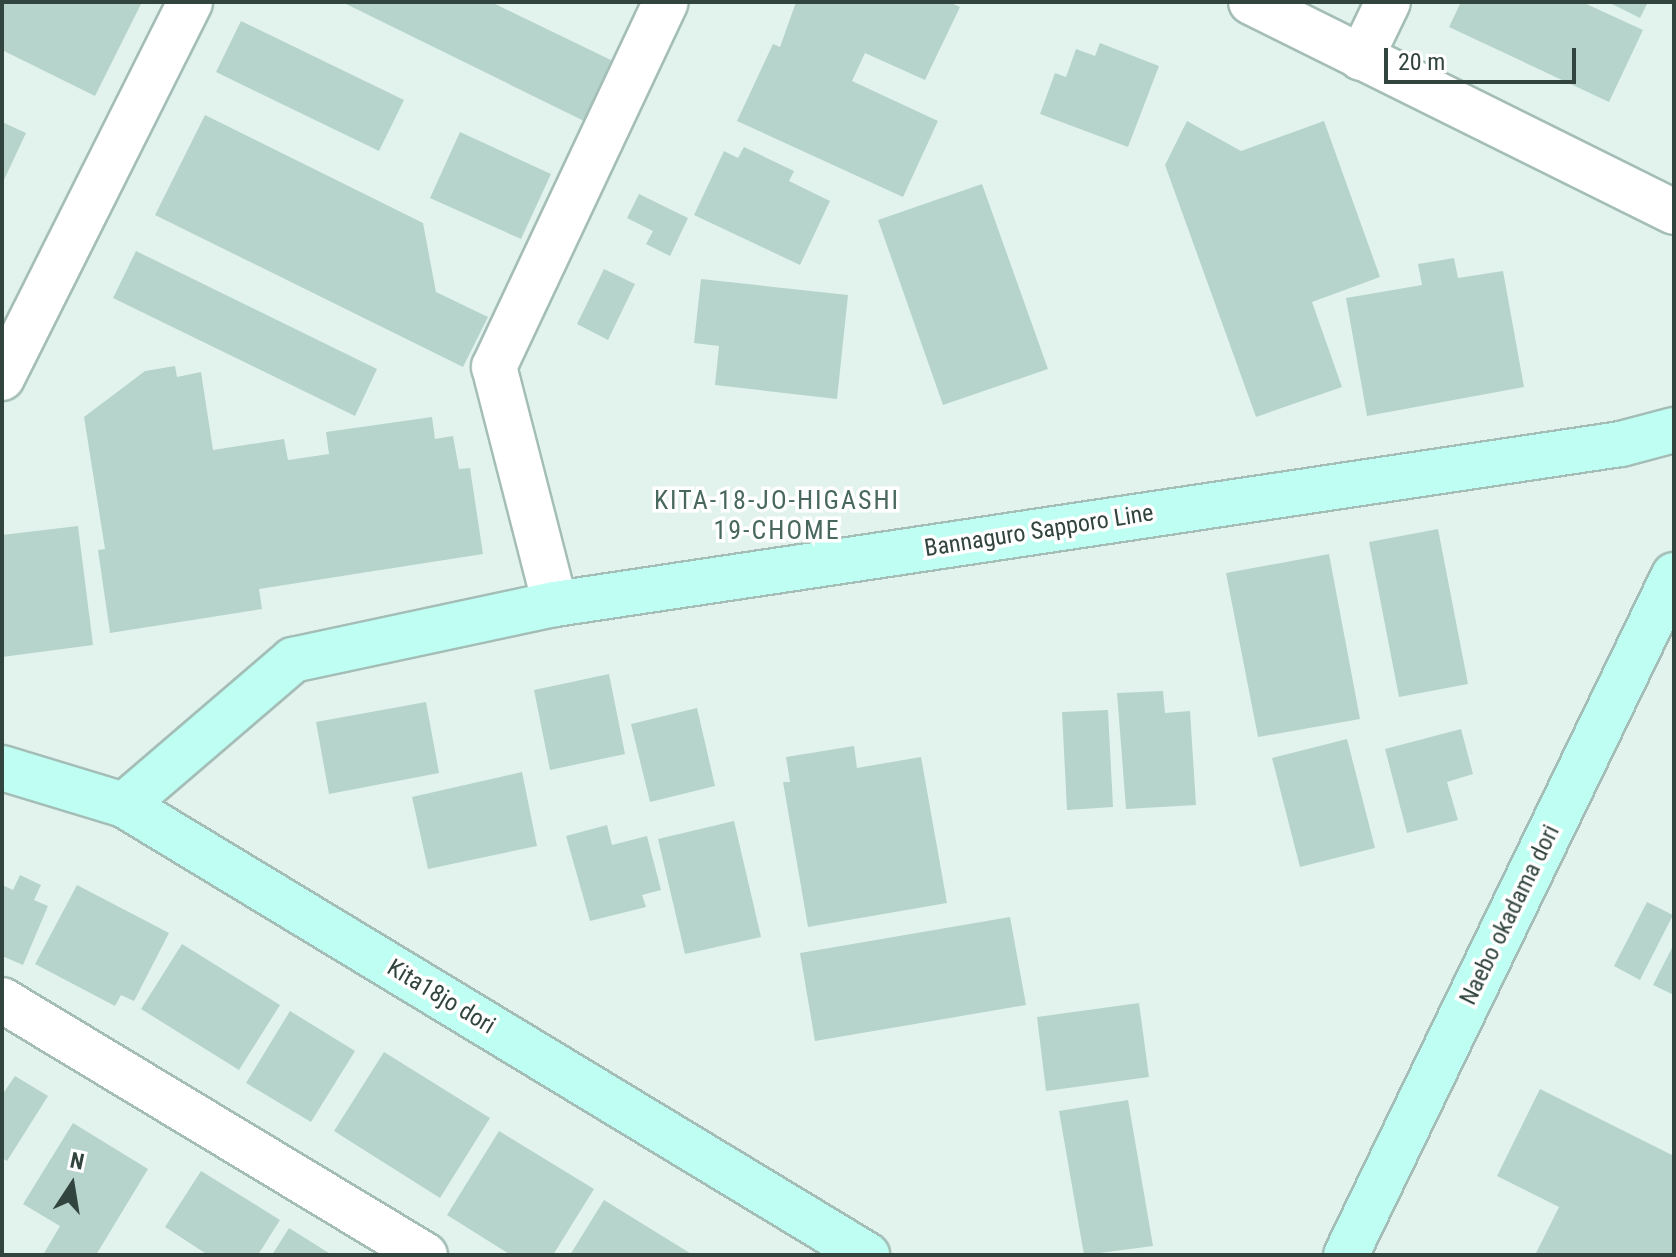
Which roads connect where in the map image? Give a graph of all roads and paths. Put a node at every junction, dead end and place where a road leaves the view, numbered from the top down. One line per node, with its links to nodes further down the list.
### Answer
1 (666, 2): 10 (street)
2 (1251, 2): 5 (street)
3 (1388, 2): 5 (street)
4 (188, 3): 7 (street)
5 (1361, 58): 6 (street)
6 (1674, 212)
7 (2, 378)
8 (1674, 430): 10 (main road, Bannaguro Sapporo Line)
9 (1674, 575): 16 (main road, Naebo okadama dori)
10 (555, 604): 12 (main road, Bannaguro Sapporo Line)
11 (2, 768): 12 (main road, Kita18jo dori)
12 (124, 805): 15 (main road, Kita18jo dori)
13 (2, 1000): 14 (street)
14 (425, 1255)
15 (867, 1255)
16 (1346, 1255)

